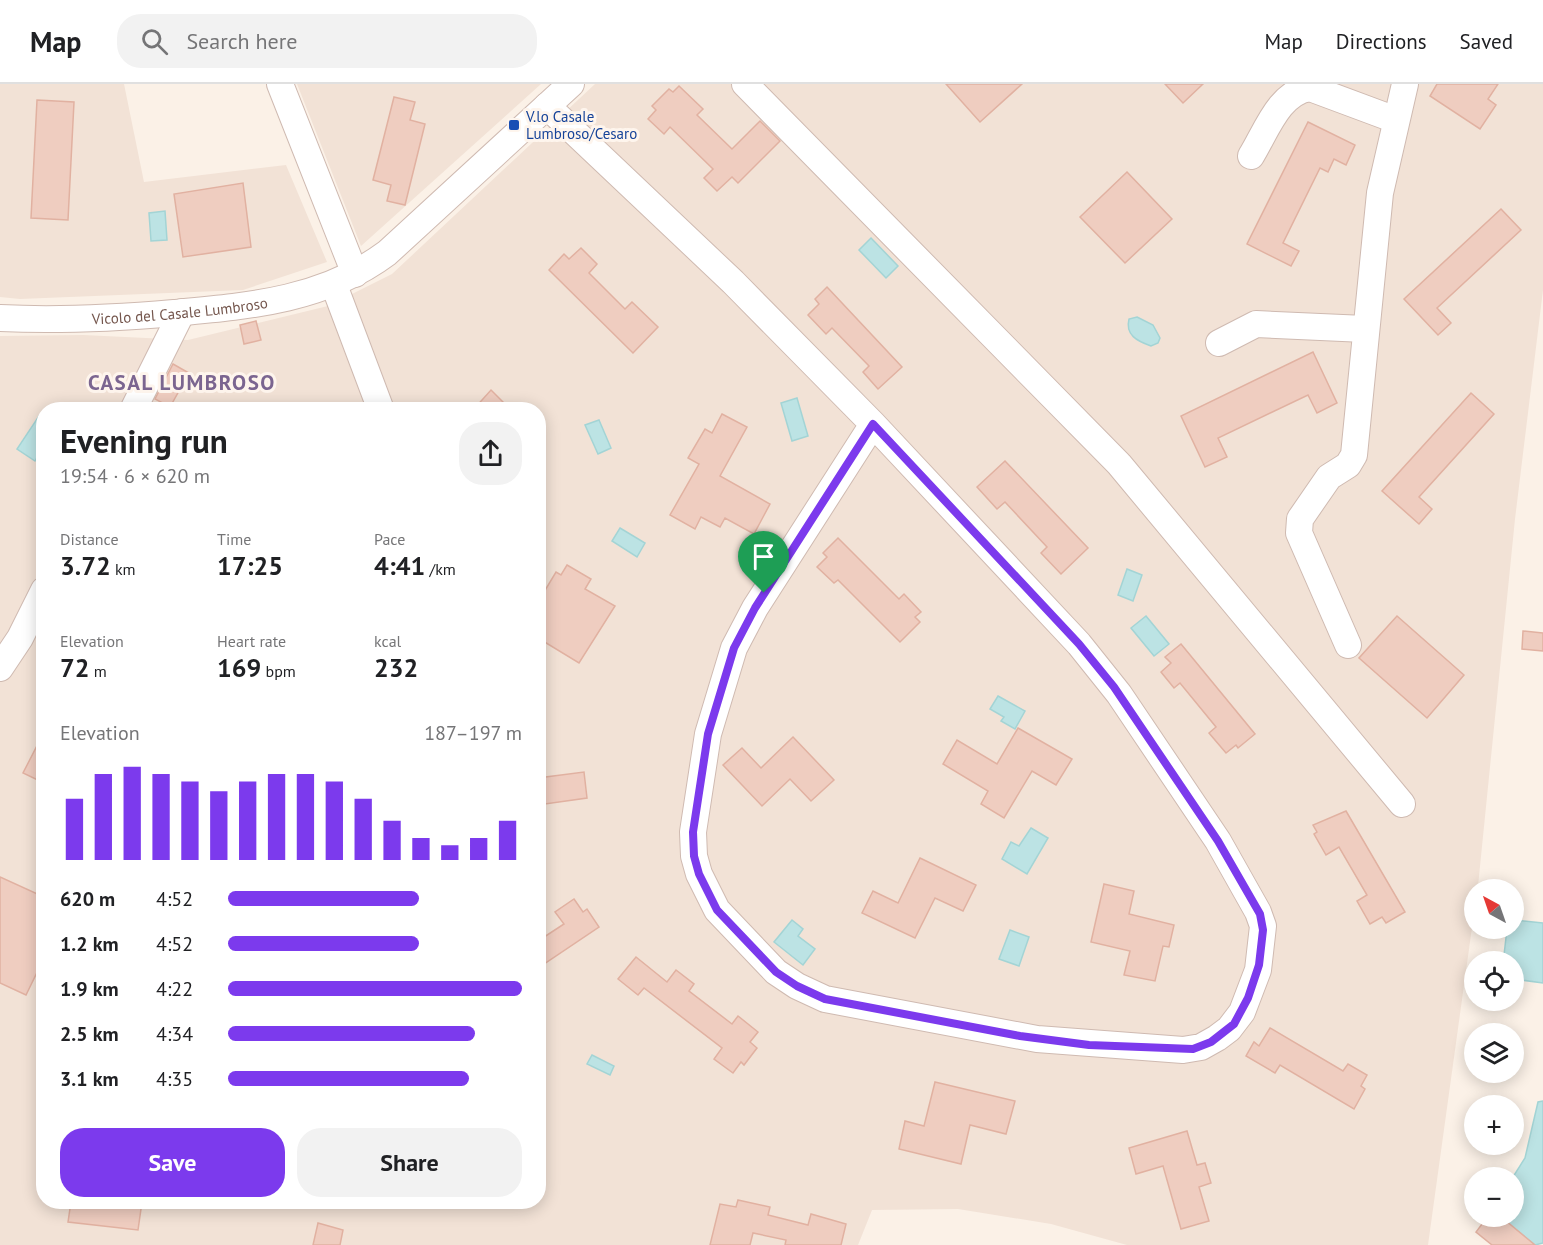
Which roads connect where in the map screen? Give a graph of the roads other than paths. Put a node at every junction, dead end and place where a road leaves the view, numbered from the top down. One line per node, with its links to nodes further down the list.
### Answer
1 (280, 84): 8 (street)
2 (571, 84): 5 (street, Vicolo del Casale Lumbroso)
3 (745, 84): 19 (street)
4 (1405, 84): 6 (street)
5 (547, 106): 8 (street, Vicolo del Casale Lumbroso); 15 (street)
6 (1396, 120): 7 (street); 11 (street)
7 (1251, 156)
8 (345, 279): 9 (street, Vicolo del Casale Lumbroso); 14 (street)
9 (182, 312): 10 (street, Vicolo del Casale Lumbroso); 13 (street)
10 (0, 318)
11 (1365, 329): 12 (street); 17 (street)
12 (1219, 343)
13 (137, 402)
14 (379, 402)
15 (873, 424): 15 (street)
16 (36, 607): 18 (street)
17 (1348, 645)
18 (0, 668)
19 (1402, 804)

